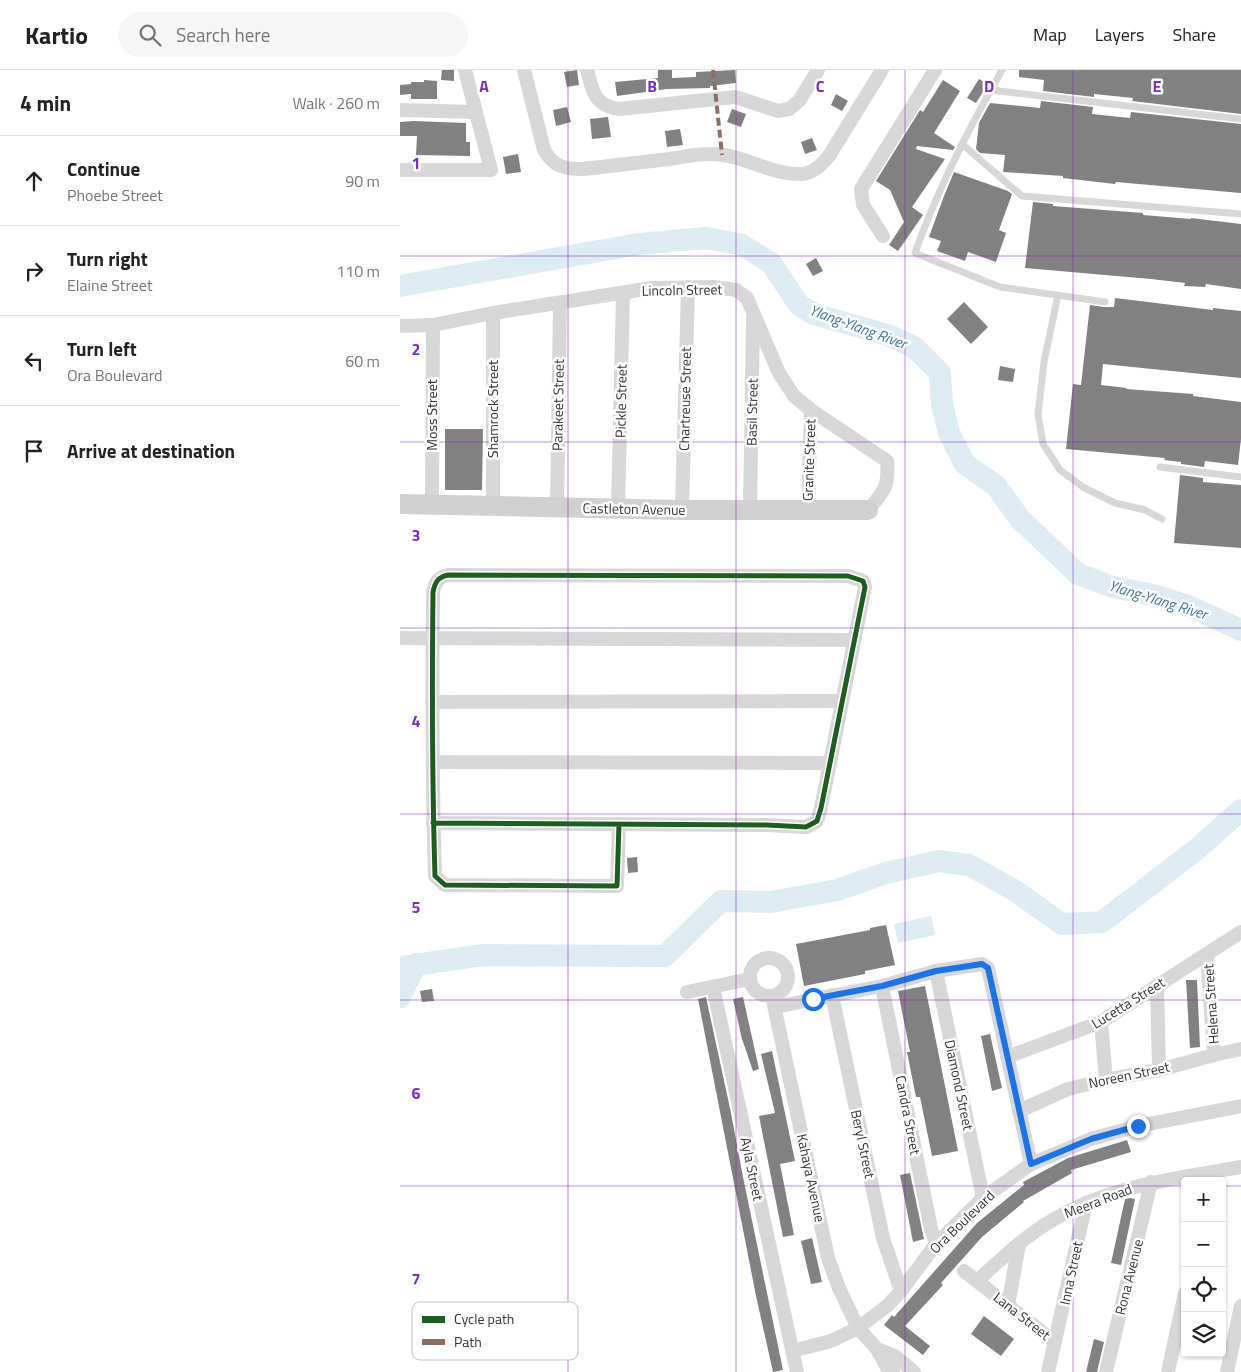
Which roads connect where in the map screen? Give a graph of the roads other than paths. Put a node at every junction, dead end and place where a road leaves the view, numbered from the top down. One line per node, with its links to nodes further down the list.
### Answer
1 (465, 70): 10 (street)
2 (524, 70): 5 (street)
3 (587, 70): 4 (street)
4 (818, 70)
5 (882, 70)
6 (935, 70): 15 (street)
7 (1002, 70): 8 (lane)
8 (990, 90): 11 (lane); 12 (lane)
9 (400, 110): 10 (street)
10 (476, 112): 13 (street)
11 (1241, 119)
12 (962, 144): 14 (lane); 18 (lane)
13 (400, 170)
14 (1241, 214)
15 (883, 236)
16 (688, 287): 17 (street, Lincoln Street); 22 (street, Lincoln Street); 33 (street, Chartreuse Street)
17 (623, 293): 20 (street, Lincoln Street); 32 (street, Pickle Street)
18 (1058, 295): 19 (lane); 37 (lane)
19 (1105, 302)
20 (560, 303): 21 (street, Lincoln Street); 31 (street, Parakeet Street)
21 (493, 313): 23 (street, Lincoln Street); 30 (street, Shamrock Street)
22 (754, 314): 25 (street, Lincoln Street); 34 (street, Basil Street)
23 (433, 324): 24 (street, Lincoln Street); 29 (street, Moss Street)
24 (400, 326)
25 (811, 410): 35 (street, Granite Street); 36 (street, Lincoln Street)
26 (1160, 467): 27 (lane)
27 (1241, 477)
28 (400, 504): 29 (street, Castleton Avenue)
29 (432, 505): 30 (street, Castleton Avenue)
30 (494, 506): 31 (street, Castleton Avenue)
31 (556, 508): 32 (street, Castleton Avenue)
32 (618, 509): 33 (street, Castleton Avenue)
33 (682, 510): 34 (street, Castleton Avenue)
34 (750, 510): 35 (street, Castleton Avenue)
35 (808, 510): 36 (street, Castleton Avenue)
36 (868, 510)
37 (1162, 519)
38 (400, 638): 39 (street)
39 (432, 638): 40 (street); 40 (street); 42 (street)
40 (854, 640): 41 (street)
41 (842, 701): 42 (street); 44 (street)
42 (432, 702): 43 (street)
43 (433, 762): 44 (street); 45 (street)
44 (830, 763): 46 (street)
45 (433, 823): 46 (street); 46 (street)
46 (619, 824)
47 (1241, 932): 48 (street, Lucetta Street)
48 (1208, 954): 51 (street, Lucetta Street); 59 (street, Helena Street)
49 (936, 971): 52 (street); 60 (street); 70 (street, Diamond Street)
50 (750, 979): 53 (street); 56 (street); 56 (street)
51 (1157, 985): 57 (street, Lucetta Street); 61 (street)
52 (882, 986): 55 (street); 72 (street, Candra Street)
53 (713, 987): 54 (street); 83 (street, Ayla Street)
54 (687, 992)
55 (832, 995): 56 (street); 76 (street, Beryl Street)
56 (773, 1001): 80 (street, Kahaya Avenue)
57 (1100, 1022): 60 (street, Lucetta Street); 62 (street)
58 (1241, 1049): 59 (street, Noreen Street)
59 (1214, 1055): 61 (street, Noreen Street)
60 (1007, 1057): 64 (street)
61 (1159, 1070): 62 (street, Noreen Street)
62 (1106, 1080): 64 (street, Noreen Street)
63 (1241, 1106): 65 (street, Ora Boulevard)
64 (1019, 1111): 65 (street)
65 (1031, 1164): 70 (street, Ora Boulevard)
66 (1241, 1167): 67 (street, Meera Road)
67 (1210, 1177)
68 (1181, 1180): 69 (street, Meera Road)
69 (1152, 1182): 71 (street, Meera Road); 88 (street, Rona Avenue)
70 (982, 1198): 72 (street, Ora Boulevard)
71 (1086, 1203): 73 (street, Meera Road); 81 (street, Inna Street)
72 (936, 1244): 76 (street, Ora Boulevard)
73 (1019, 1244): 75 (street, Meera Road); 77 (street)
74 (964, 1271): 75 (street, Lana Street)
75 (977, 1281): 77 (street, Lana Street)
76 (901, 1291): 80 (street, Ora Boulevard)
77 (1008, 1306): 81 (street, Lana Street)
78 (1241, 1306): 90 (street)
79 (1181, 1312): 89 (street)
80 (858, 1328): 82 (street, Kahaya Avenue); 83 (street, Ora Boulevard)
81 (1055, 1342): 87 (street, Lana Street)
82 (878, 1349): 85 (street, Kahaya Avenue); 86 (street, Kahaya Avenue)
83 (792, 1351): 84 (street, Ayla Street)
84 (797, 1372)
85 (893, 1372)
86 (914, 1372)
87 (1048, 1372)
88 (1106, 1372)
89 (1168, 1372)
90 (1227, 1372)

